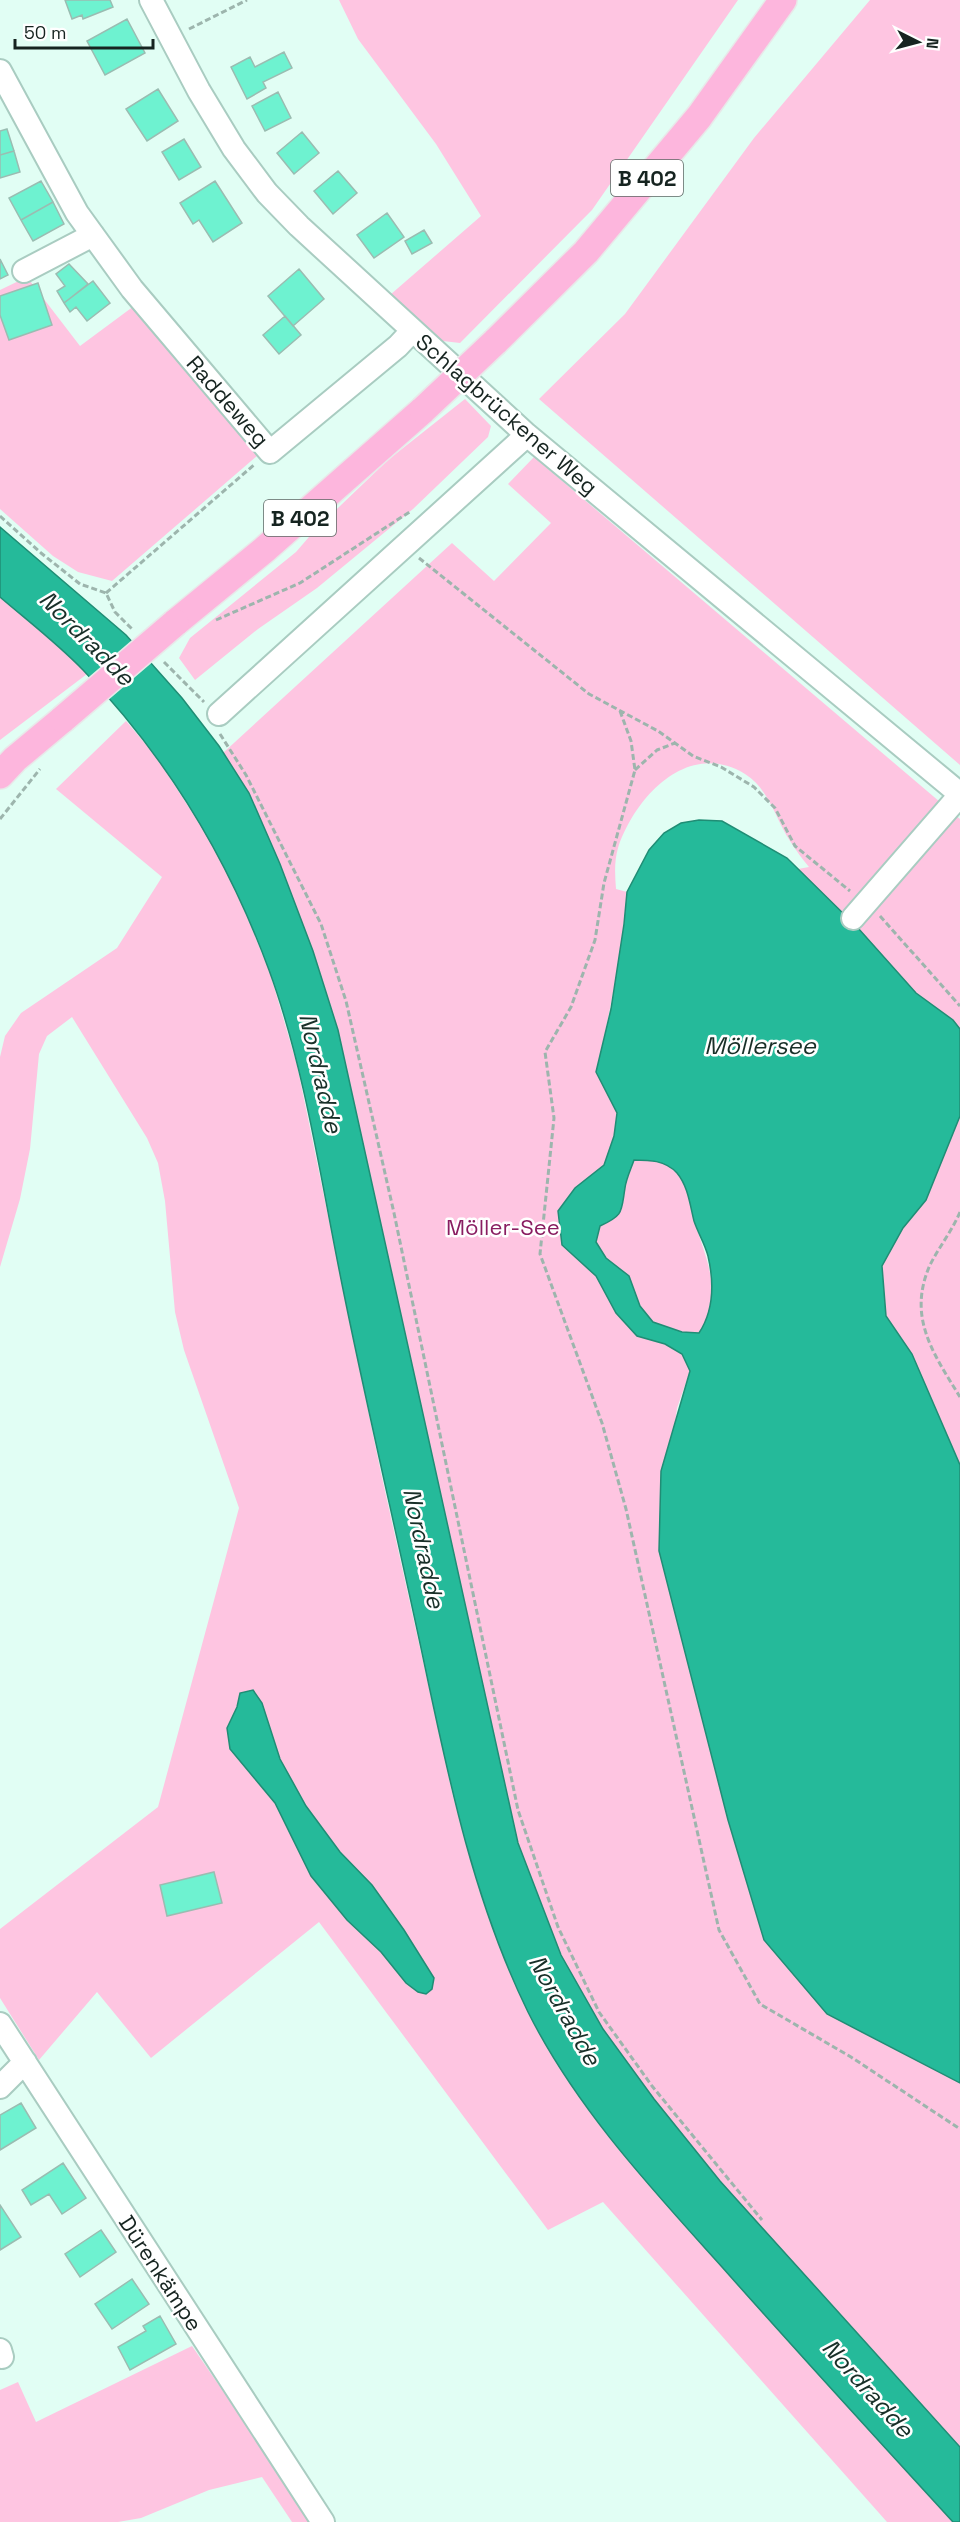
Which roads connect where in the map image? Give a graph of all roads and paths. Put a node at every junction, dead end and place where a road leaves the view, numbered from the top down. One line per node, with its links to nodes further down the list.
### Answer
1 (151, 0): 4 (street, Schlagbrückener Weg)
2 (247, 0): 4 (path)
3 (783, 0): 20 (main road, B 402, bridge)
4 (171, 38): 8 (street, Schlagbrückener Weg)
5 (0, 71): 6 (street, Raddeweg)
6 (93, 235): 7 (street); 10 (street, Raddeweg)
7 (24, 271)
8 (412, 331): 9 (street, Schlagbrückener Weg); 10 (street, Raddeweg)
9 (527, 435): 13 (street); 21 (street, Schlagbrückener Weg)
10 (270, 452): 12 (path)
11 (413, 509): 14 (path)
12 (0, 516)
13 (404, 545): 15 (path); 16 (street)
14 (214, 621)
15 (620, 711): 17 (path); 19 (path)
16 (219, 714): 31 (path)
17 (675, 743): 19 (path); 23 (path)
18 (45, 764): 22 (path)
19 (635, 770): 30 (path)
20 (0, 775)
21 (960, 794): 23 (street)
22 (0, 819)
23 (860, 910): 24 (path)
24 (960, 1006)
25 (960, 1212): 26 (path)
26 (960, 1397)
27 (0, 2024): 28 (street, Dürenkämpe)
28 (25, 2062): 29 (street); 32 (street, Dürenkämpe)
29 (0, 2087)
30 (960, 2129)
31 (762, 2220)
32 (323, 2522)

